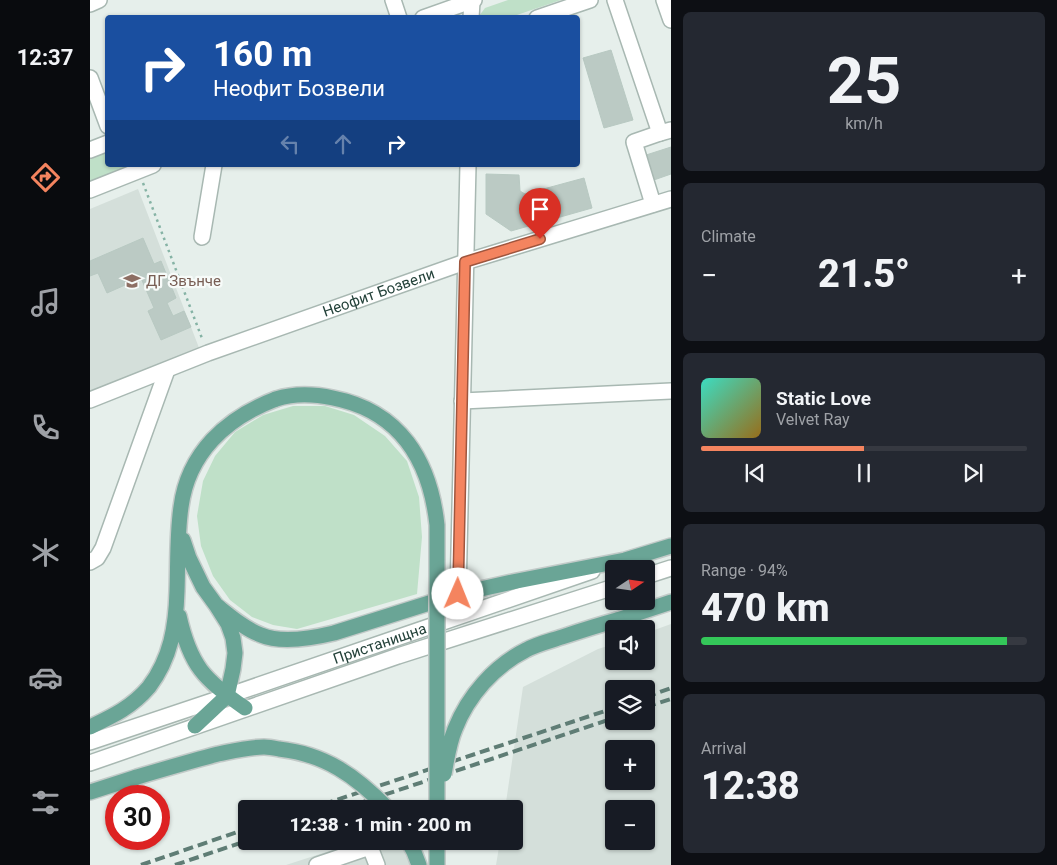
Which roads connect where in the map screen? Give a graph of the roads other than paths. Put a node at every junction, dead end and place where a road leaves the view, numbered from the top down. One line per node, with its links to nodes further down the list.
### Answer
1 (99, 0): 7 (street)
2 (393, 0): 8 (street)
3 (473, 0): 9 (street); 10 (street)
4 (590, 0): 11 (street)
5 (615, 0): 15 (street)
6 (664, 0): 12 (street)
7 (90, 4)
8 (398, 15)
9 (431, 15)
10 (471, 15)
11 (546, 15)
12 (671, 20)
13 (90, 78): 14 (street)
14 (105, 118)
15 (665, 131): 23 (street)
16 (105, 144): 17 (street)
17 (90, 150)
18 (149, 167): 21 (street)
19 (214, 167): 24 (street)
20 (468, 167): 25 (street)
21 (90, 190)
22 (671, 199): 23 (street, Неофит Бозвели)
23 (653, 204): 25 (street, Неофит Бозвели)
24 (202, 237)
25 (465, 262): 26 (street, Неофит Бозвели); 29 (street)
26 (167, 370): 28 (street, Неофит Бозвели); 33 (street)
27 (671, 391): 29 (street)
28 (90, 400)
29 (462, 401): 39 (street)
30 (180, 519): 40 (main road); 42 (main road); 51 (main road, bridge)
31 (671, 546): 32 (main road, Пристанищна)
32 (624, 560)
33 (90, 562)
34 (605, 564): 39 (main road)
35 (605, 567): 43 (street, Пристанищна)
36 (671, 568): 37 (street)
37 (655, 573)
38 (605, 589): 44 (street, Пристанищна)
39 (458, 594): 42 (main road)
40 (177, 602): 43 (main road); 46 (main road)
41 (671, 602): 52 (main road, bridge)
42 (216, 605): 43 (main road)
43 (227, 696): 44 (main road); 45 (main road); 47 (street, Пристанищна)
44 (245, 708): 45 (street, Пристанищна)
45 (195, 726): 48 (street, Пристанищна)
46 (90, 727)
47 (90, 742)
48 (90, 763)
49 (90, 792): 50 (main road, bridge)
50 (380, 800)
51 (437, 800)
52 (439, 800)
53 (413, 850): 57 (main road)
54 (437, 850): 58 (main road)
55 (317, 865): 56 (street)
56 (377, 865)
57 (418, 865)
58 (437, 865)

